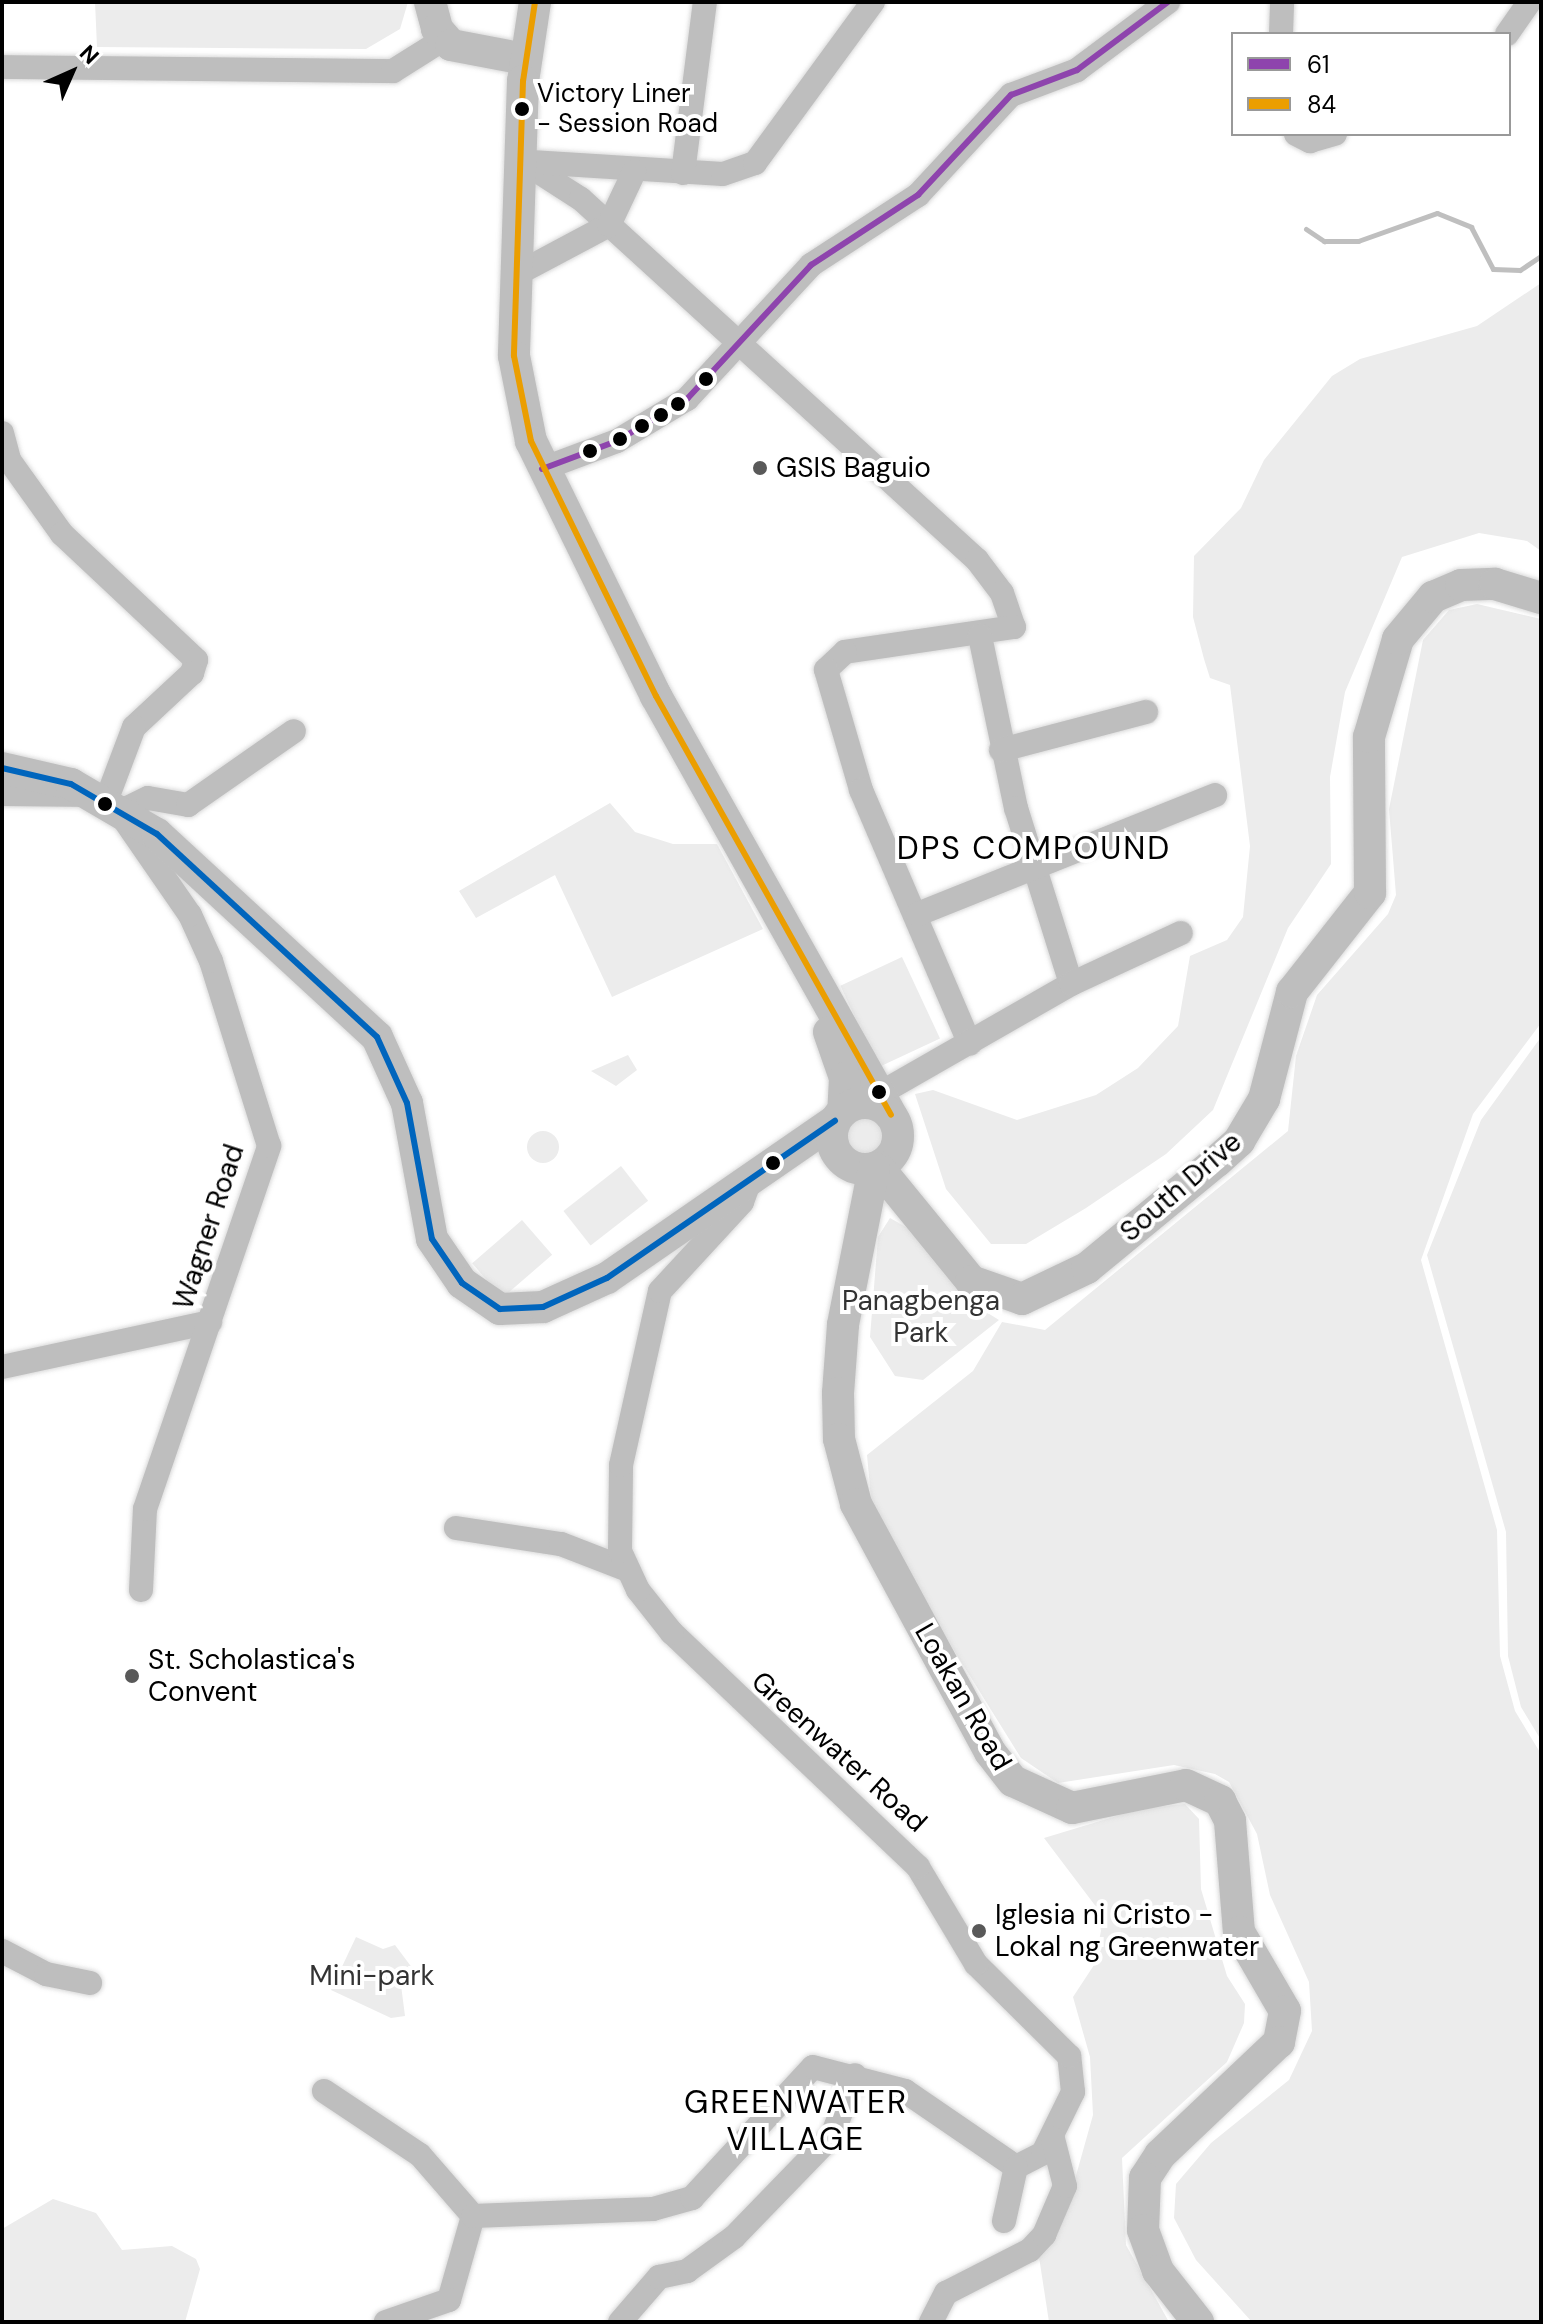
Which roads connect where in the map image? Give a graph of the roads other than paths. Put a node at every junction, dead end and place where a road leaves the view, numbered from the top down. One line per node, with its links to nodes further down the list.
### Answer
1 (430, 2): 10 (main road)
2 (535, 2): 11 (main road)
3 (705, 2): 17 (street)
4 (873, 2): 17 (street)
5 (1168, 2): 20 (street)
6 (1282, 2): 8 (street)
7 (1529, 2): 9 (street)
8 (1281, 32)
9 (1508, 32)
10 (444, 39): 11 (main road); 12 (street)
11 (515, 66): 15 (main road)
12 (2, 67)
13 (1300, 136): 14 (street)
14 (1328, 136)
15 (520, 160): 16 (street); 18 (street); 19 (main road)
16 (634, 172): 17 (street); 18 (street)
17 (683, 173)
18 (609, 225): 19 (street); 20 (street)
19 (517, 274): 22 (main road)
20 (736, 344): 22 (street); 24 (street)
21 (2, 433): 31 (street)
22 (542, 469): 37 (main road)
23 (1541, 598): 40 (main road, South Drive)
24 (980, 636): 27 (street); 33 (street)
25 (1146, 712): 27 (street)
26 (294, 731): 31 (street)
27 (1001, 750): 32 (street)
28 (2, 768): 31 (main road)
29 (2, 794): 31 (street)
30 (1215, 795): 32 (street)
31 (106, 803): 39 (main road); 41 (street, Wagner Road)
32 (1032, 867): 33 (street); 35 (street)
33 (918, 914): 36 (street)
34 (1181, 933): 35 (street)
35 (1071, 984): 36 (street)
36 (970, 1044): 37 (street)
37 (868, 1111): 38 (main road, Loakan Road); 38 (main road); 39 (main road); 40 (main road, South Drive)
38 (861, 1165): 39 (main road); 40 (main road, South Drive); 57 (main road, Loakan Road)
39 (760, 1169): 44 (street, Greenwater Road)
40 (939, 1236)
41 (210, 1322): 42 (street); 45 (street, Wagner Road)
42 (2, 1367)
43 (456, 1528): 44 (street)
44 (628, 1570): 50 (street, Greenwater Road)
45 (141, 1590)
46 (2, 1951): 47 (street)
47 (90, 1983)
48 (855, 2075): 51 (street); 52 (street); 55 (street)
49 (324, 2091): 52 (street)
50 (1053, 2139): 51 (street, Greenwater Road); 56 (street)
51 (1016, 2167): 53 (street)
52 (473, 2216): 54 (street)
53 (1004, 2221)
54 (386, 2322)
55 (620, 2322)
56 (931, 2322)
57 (1198, 2322)

